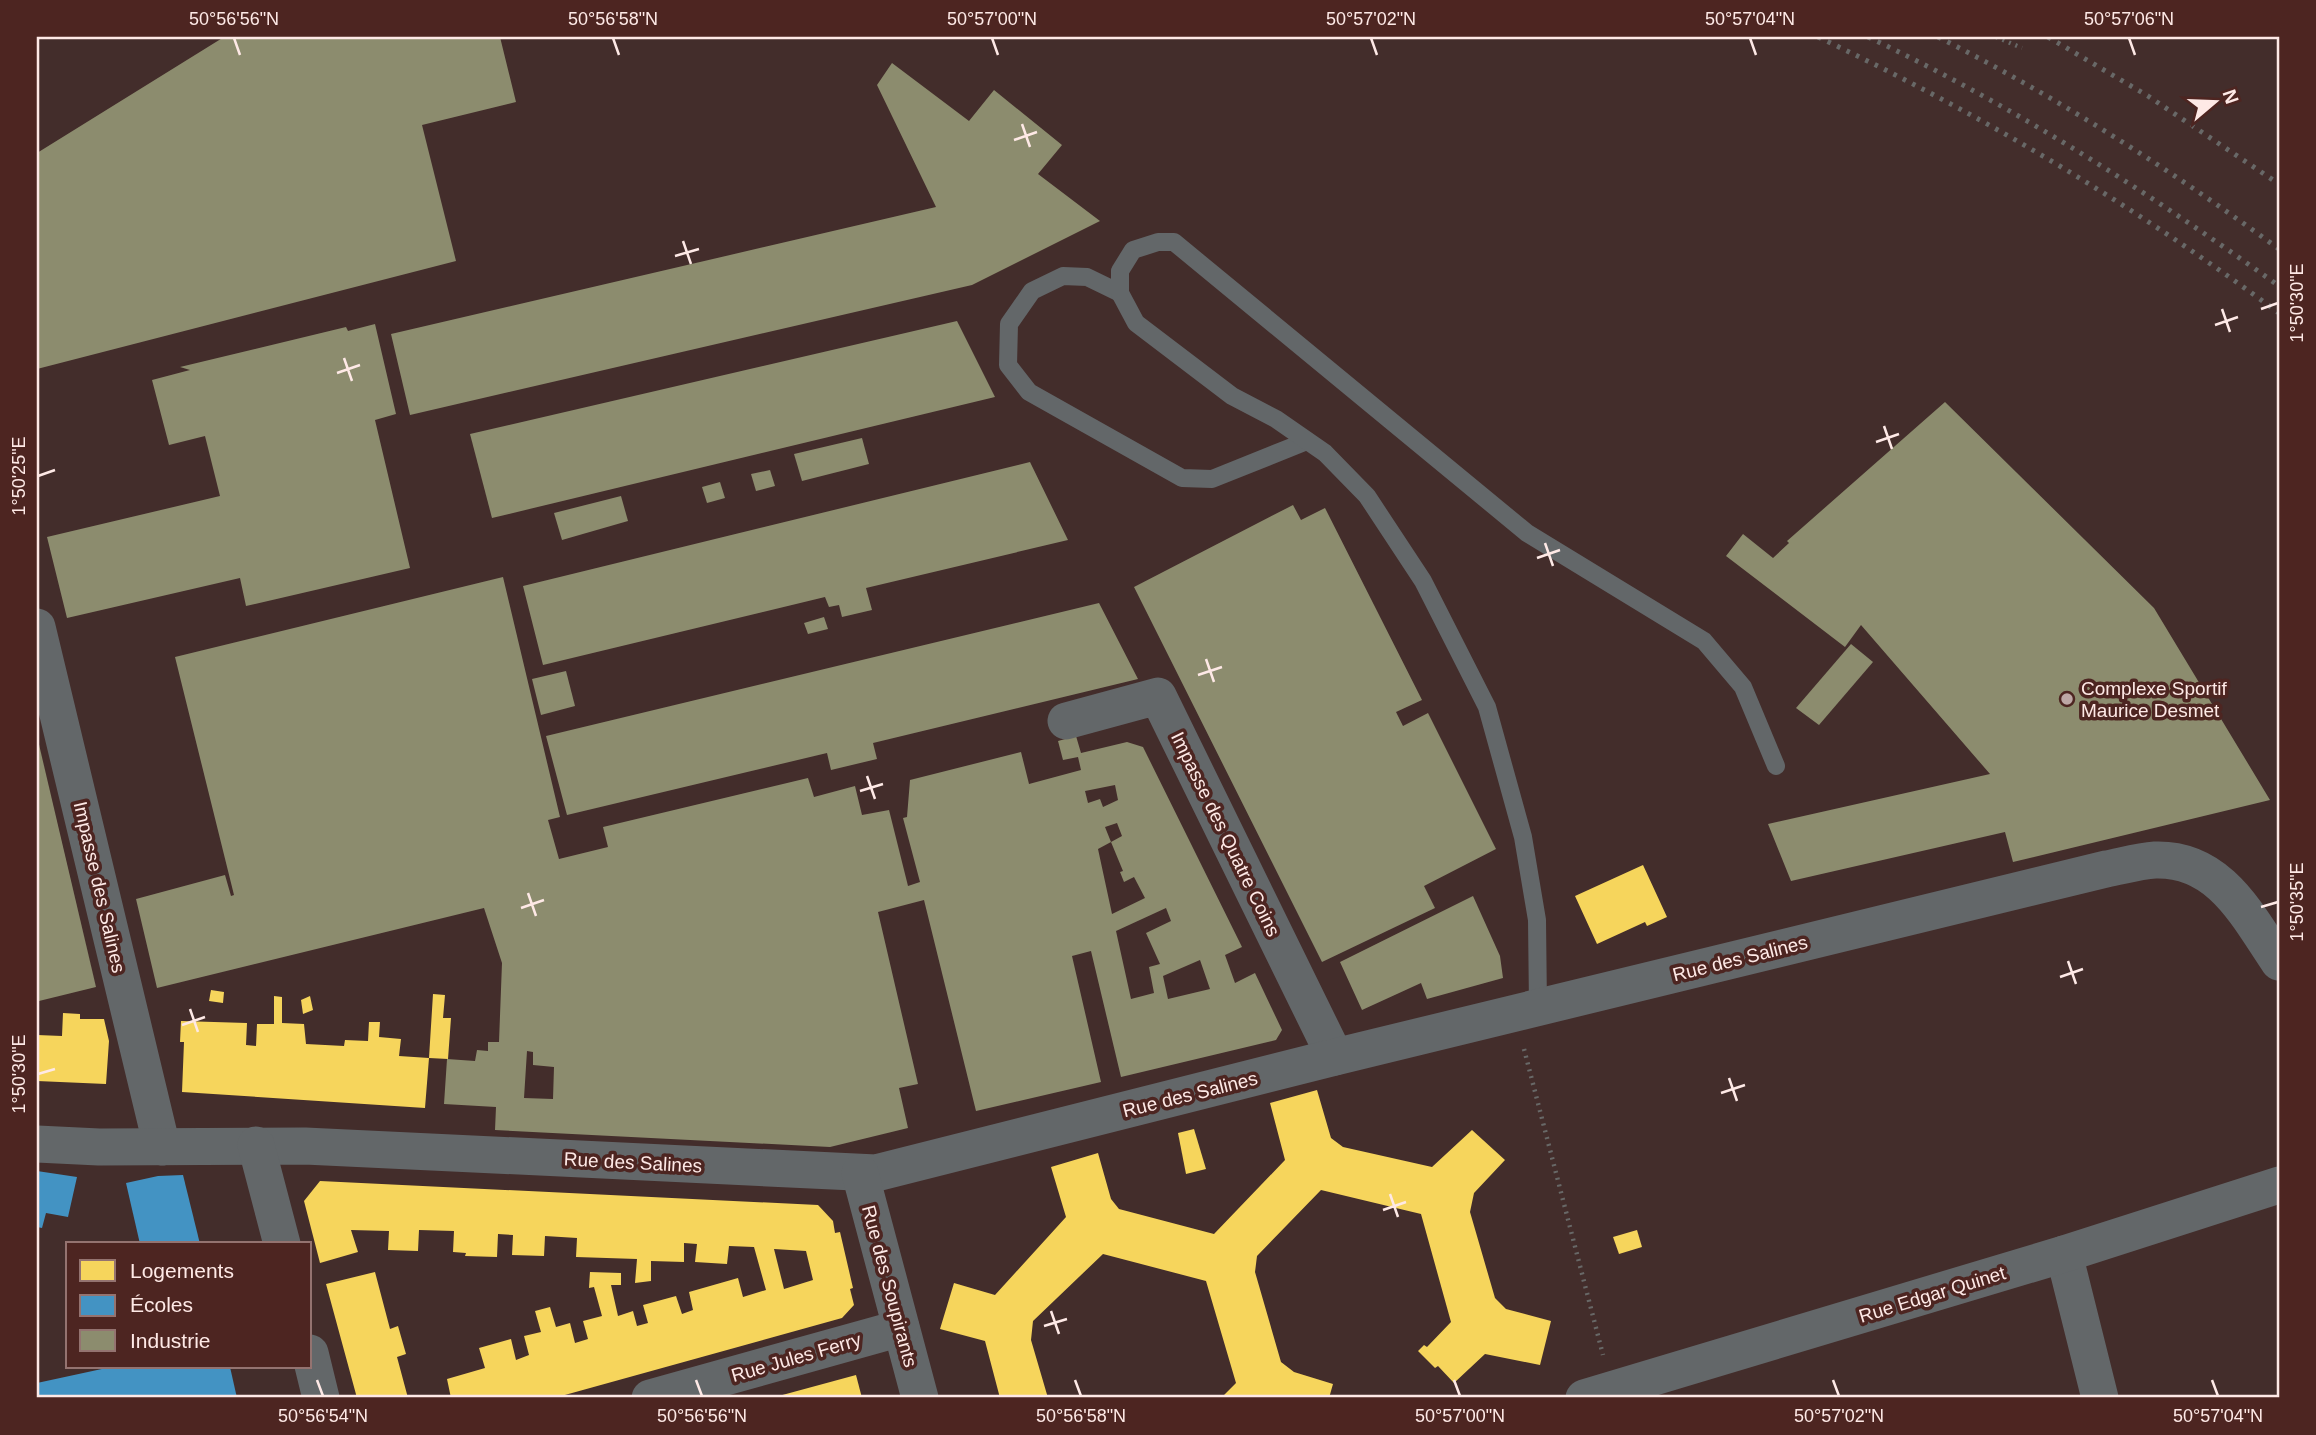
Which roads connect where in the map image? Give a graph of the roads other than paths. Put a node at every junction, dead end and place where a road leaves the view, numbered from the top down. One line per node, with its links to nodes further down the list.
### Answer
1 (1120, 293): 2 (lane); 2 (lane); 5 (lane)
2 (1307, 441): 7 (lane)
3 (37, 627): 11 (street, Impasse des Salines)
4 (1066, 721): 8 (street, Impasse des Quatre Coins)
5 (1776, 766)
6 (2279, 962): 7 (street, Rue des Salines)
7 (1526, 1010): 8 (street, Rue des Salines)
8 (1335, 1057): 12 (street, Rue des Salines)
9 (37, 1144): 11 (street, Rue des Salines)
10 (256, 1145): 11 (street, Rue des Salines); 12 (street, Rue des Salines); 14 (street)
11 (162, 1147)
12 (860, 1173): 16 (street, Rue des Soupirants)
13 (2279, 1185): 15 (street, Rue Edgar Quinet)
14 (281, 1242)
15 (2064, 1254): 18 (street, Rue Edgar Quinet); 22 (street)
16 (901, 1328): 20 (street, Rue Jules Ferry); 21 (street, Rue des Soupirants)
17 (312, 1361): 19 (street)
18 (1604, 1395)
19 (321, 1398)
20 (650, 1398)
21 (920, 1398)
22 (2100, 1398)

